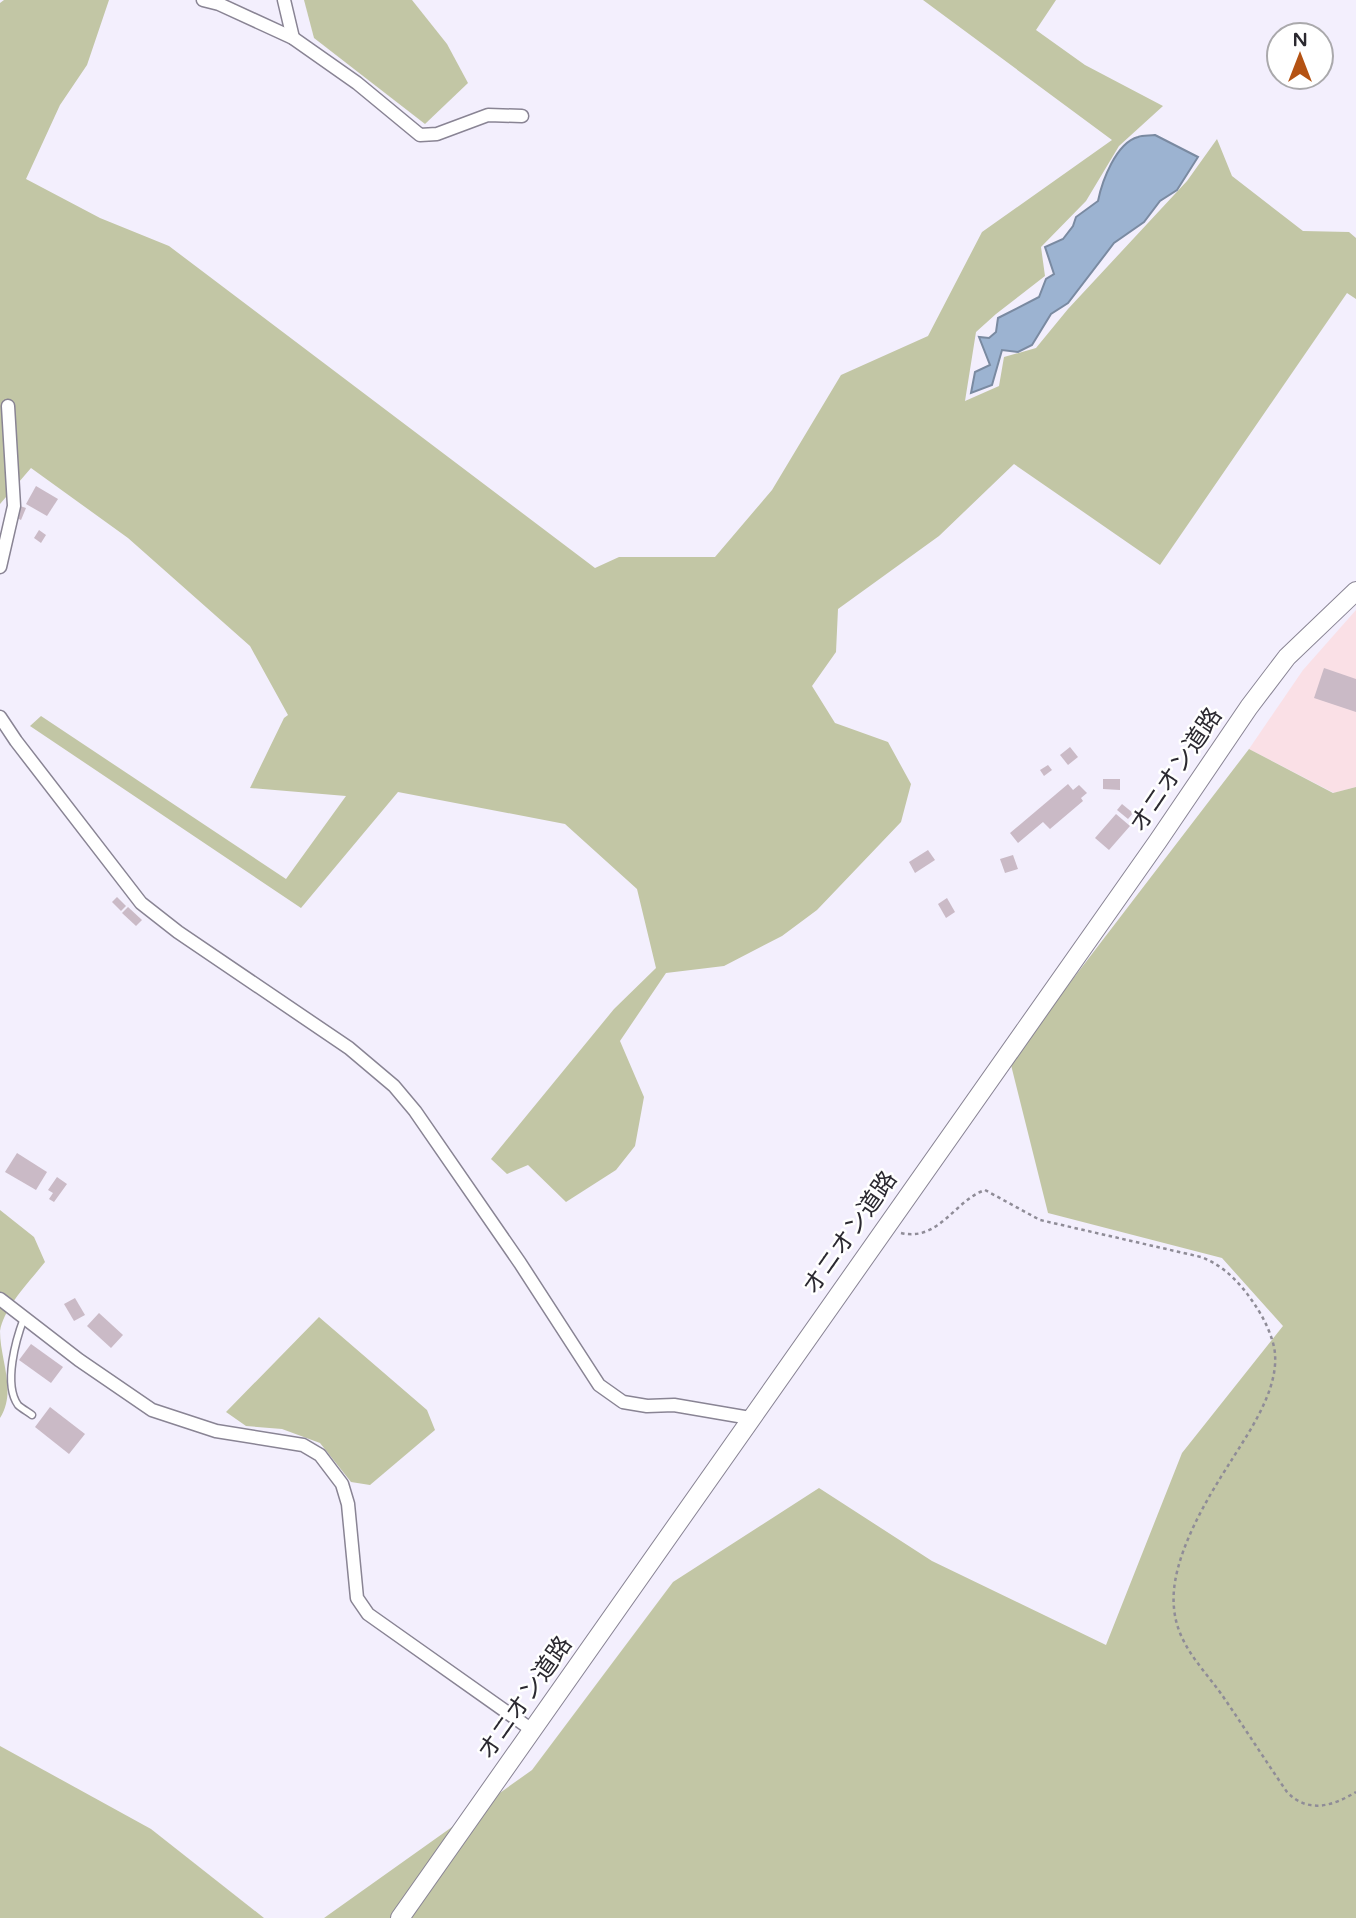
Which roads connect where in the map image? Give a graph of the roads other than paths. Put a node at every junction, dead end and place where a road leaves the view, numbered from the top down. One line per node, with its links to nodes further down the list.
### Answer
1 (203, 0): 3 (street)
2 (284, 0): 3 (street)
3 (292, 38): 4 (street)
4 (522, 116)
5 (8, 406): 6 (street)
6 (0, 567)
7 (1356, 591): 12 (street, オニオン道路)
8 (0, 717): 12 (street)
9 (0, 1299): 10 (street)
10 (24, 1318): 11 (lane); 13 (street)
11 (32, 1415)
12 (750, 1418): 13 (street, オニオン道路)
13 (532, 1730): 14 (street, オニオン道路)
14 (400, 1918)

